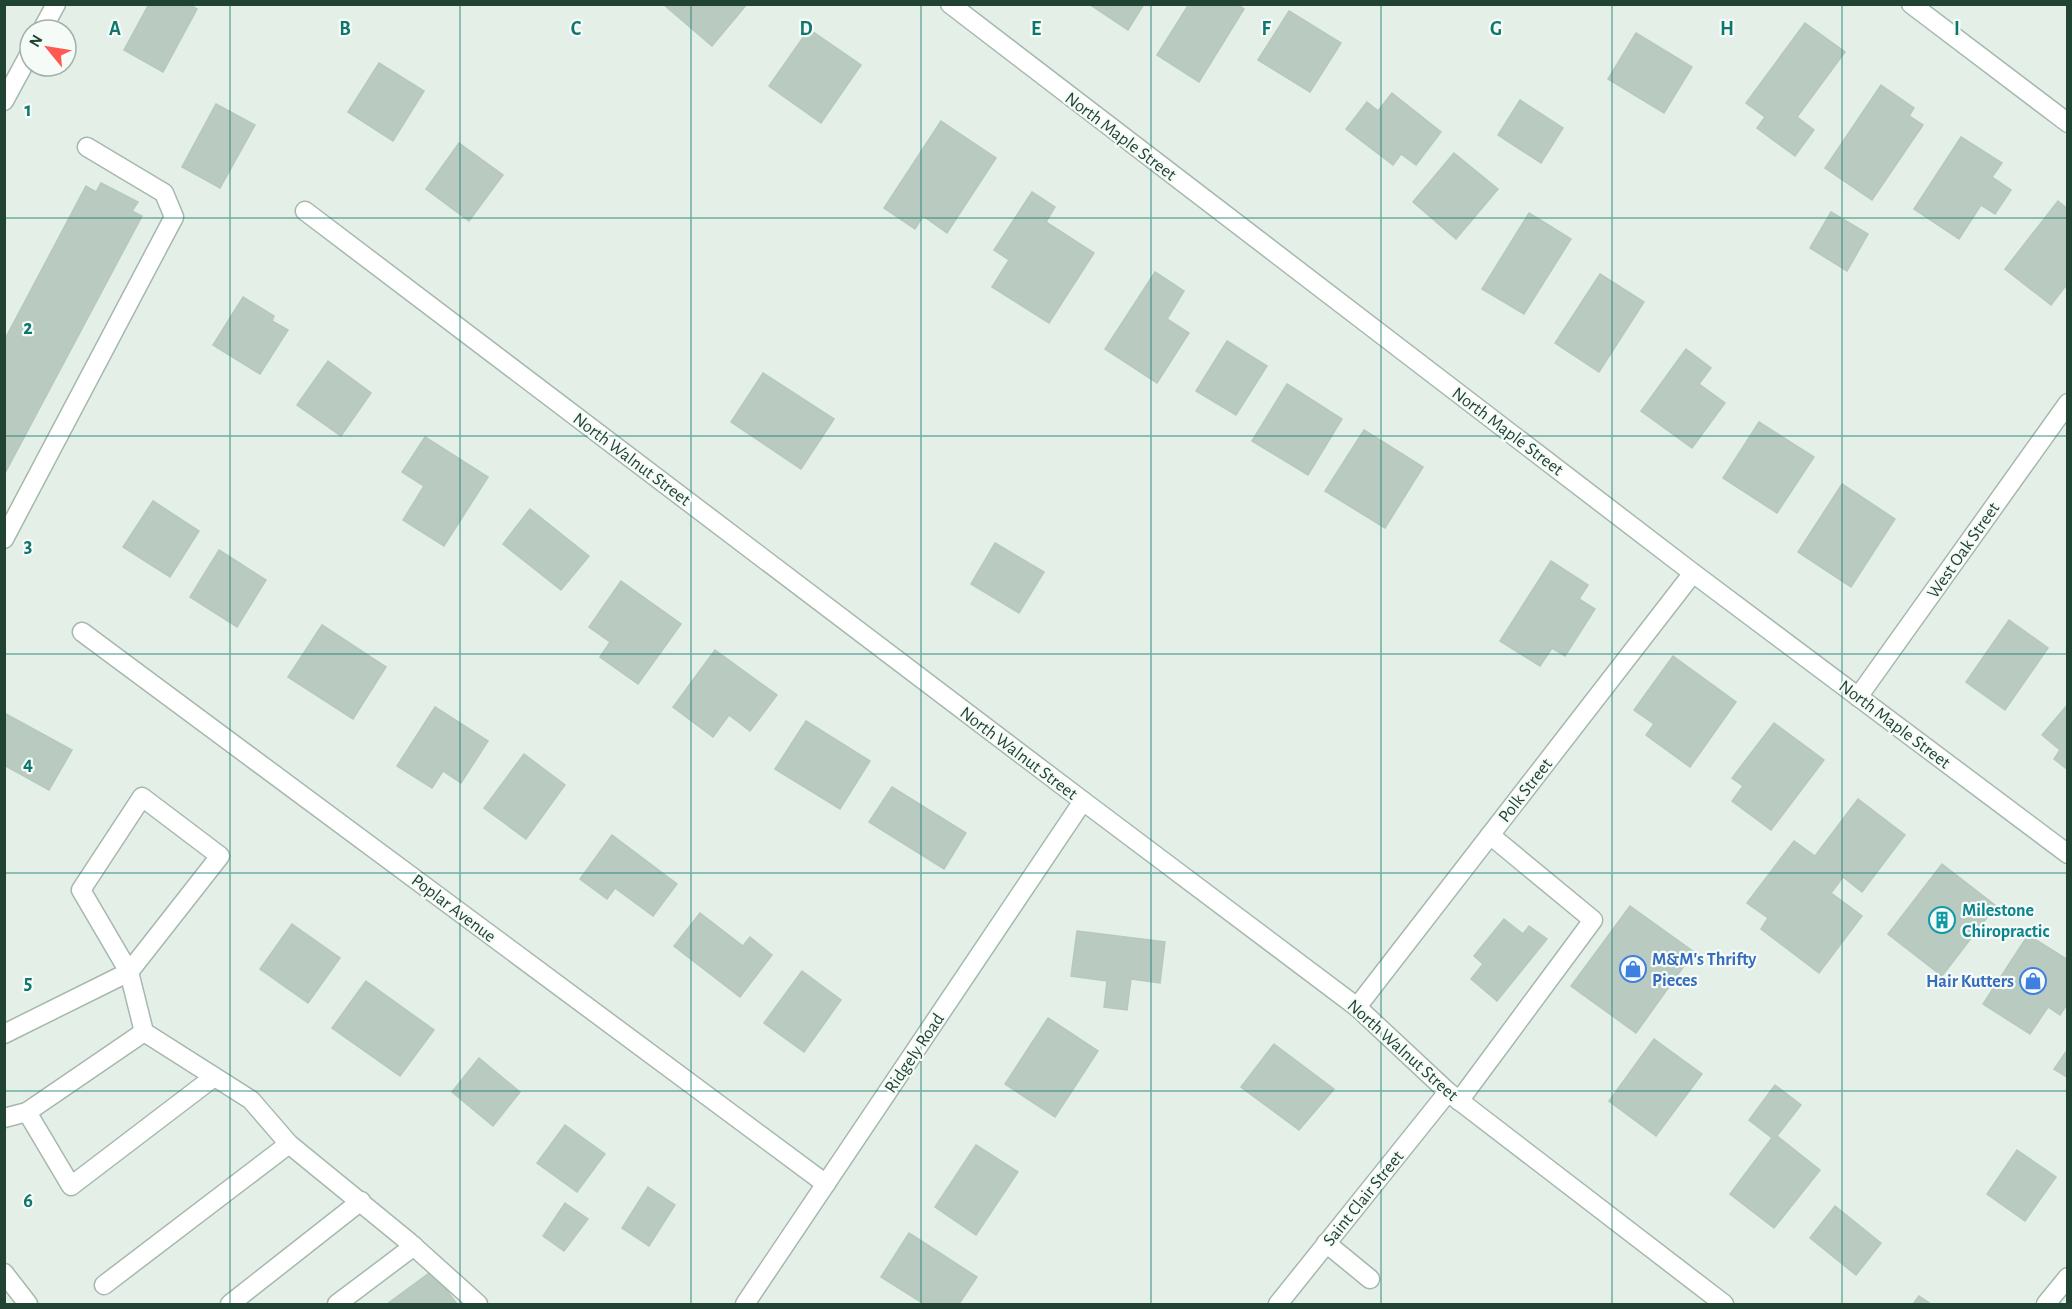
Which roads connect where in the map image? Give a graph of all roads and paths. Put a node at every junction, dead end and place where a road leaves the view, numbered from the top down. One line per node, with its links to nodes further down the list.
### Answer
1 (56, 4): 4 (street)
2 (950, 4): 12 (street, North Maple Street)
3 (1911, 4): 7 (street)
4 (48, 18)
5 (18, 75): 6 (street)
6 (4, 101)
7 (2067, 123)
8 (87, 147): 11 (street)
9 (305, 211): 15 (street, North Walnut Street)
10 (2067, 403): 14 (street, West Oak Street)
11 (4, 539)
12 (1693, 573): 14 (street, North Maple Street); 16 (street, Polk Street)
13 (82, 632): 27 (street, Poplar Avenue)
14 (1858, 697): 17 (street, North Maple Street)
15 (1083, 801): 19 (street, North Walnut Street); 27 (street, Ridgely Road)
16 (1490, 835): 19 (street, Polk Street); 23 (street, Saint Clair Street)
17 (2067, 854)
18 (129, 972): 18 (street); 20 (street); 21 (street)
19 (1357, 1007): 23 (street, North Walnut Street)
20 (144, 1032): 22 (street); 24 (street)
21 (4, 1034)
22 (214, 1077): 24 (street); 26 (street)
23 (1453, 1096): 29 (street, Saint Clair Street); 41 (street, North Walnut Street)
24 (27, 1112): 25 (street)
25 (4, 1118)
26 (289, 1144): 28 (street); 34 (street)
27 (826, 1184): 39 (street, Ridgely Road)
28 (361, 1201): 30 (street); 36 (street)
29 (1326, 1243): 33 (street); 40 (street, Saint Clair Street)
30 (414, 1246): 37 (street); 38 (street)
31 (4, 1273): 35 (street)
32 (2067, 1277): 42 (street)
33 (1370, 1280)
34 (104, 1284)
35 (28, 1305)
36 (230, 1305)
37 (337, 1305)
38 (477, 1305)
39 (746, 1305)
40 (1278, 1305)
41 (1724, 1305)
42 (2046, 1305)

